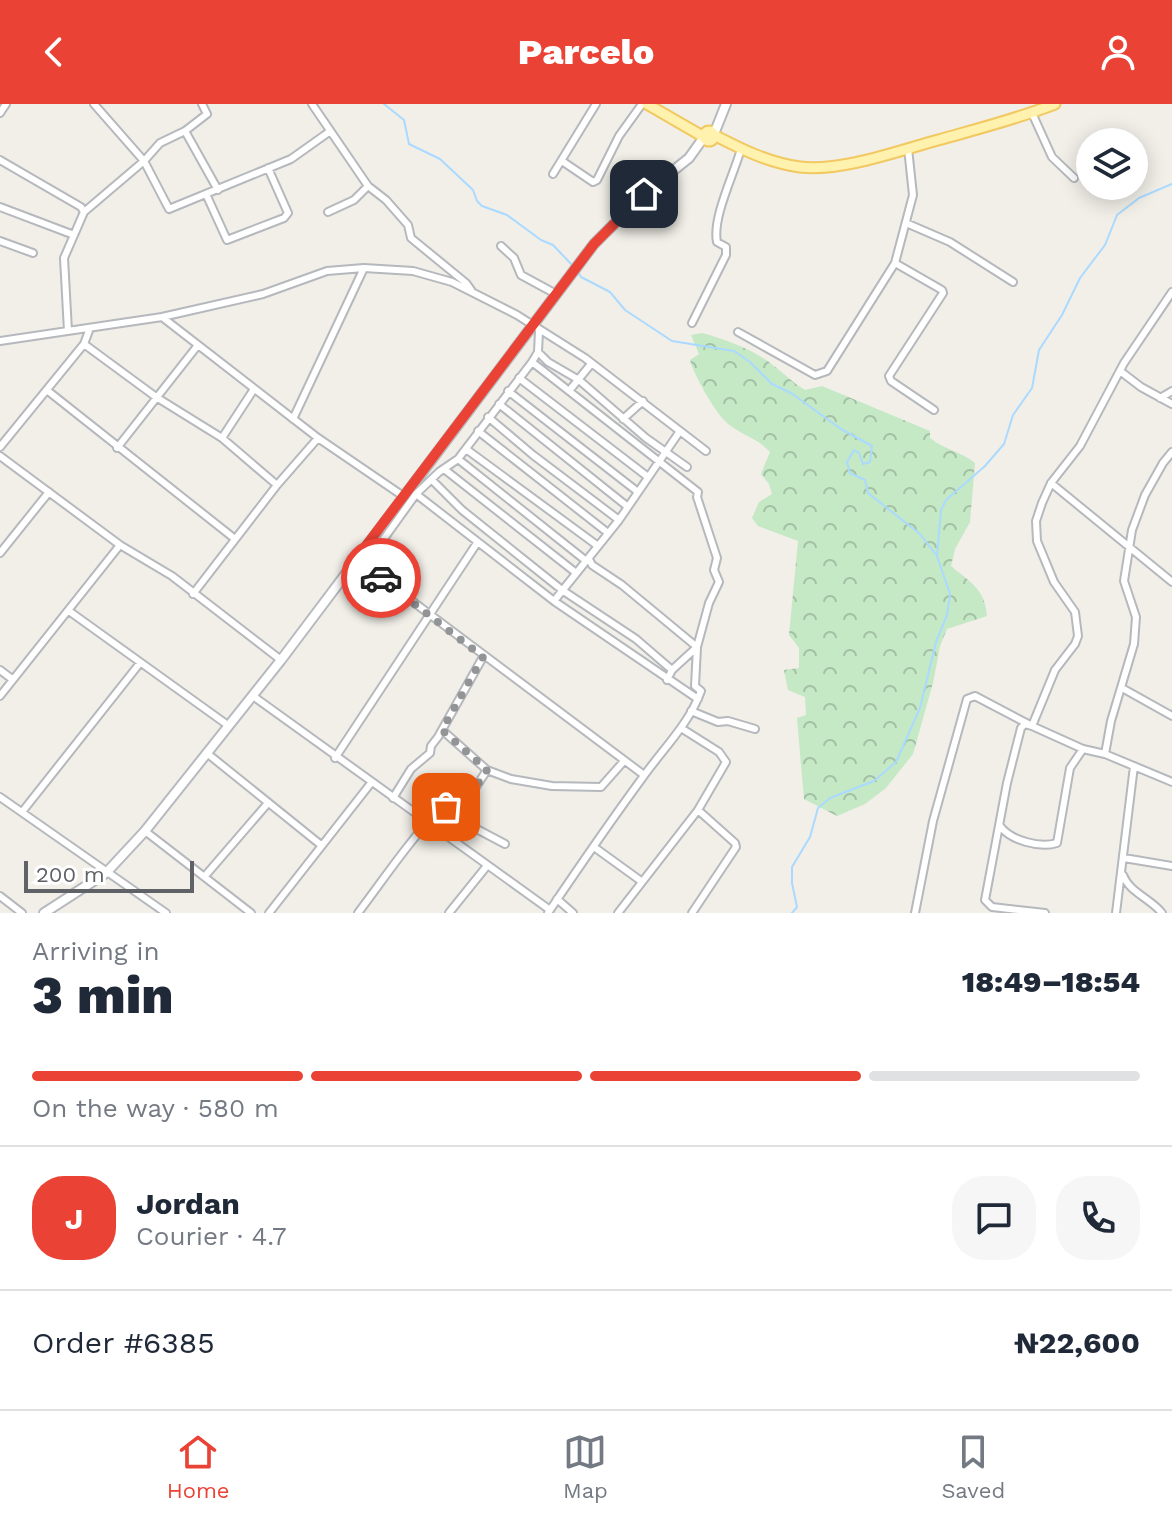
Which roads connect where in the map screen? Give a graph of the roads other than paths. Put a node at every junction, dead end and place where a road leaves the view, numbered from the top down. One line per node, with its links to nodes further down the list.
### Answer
1 (6, 104): 9 (street)
2 (94, 104): 17 (street)
3 (202, 104): 11 (street)
4 (312, 104): 12 (street)
5 (596, 104): 18 (street)
6 (644, 104): 13 (main road); 18 (street)
7 (1055, 104): 10 (main road)
8 (724, 108): 13 (main road)
9 (0, 113)
10 (1032, 113): 15 (main road); 21 (street)
11 (185, 131): 17 (street); 23 (street)
12 (329, 132): 19 (street); 22 (street)
13 (709, 136): 14 (main road); 38 (main road)
14 (740, 148): 15 (main road); 40 (street)
15 (908, 148): 28 (street)
16 (0, 160): 26 (street)
17 (144, 161): 24 (street); 26 (street)
18 (562, 161): 20 (street)
19 (268, 168): 23 (street); 24 (street)
20 (553, 174)
21 (1074, 178)
22 (368, 186): 27 (street); 37 (street)
23 (218, 190): 24 (street)
24 (206, 194)
25 (0, 207): 29 (street)
26 (84, 212): 29 (street)
27 (328, 212)
28 (906, 223): 33 (street); 35 (street)
29 (74, 235): 43 (street)
30 (0, 241): 32 (street)
31 (501, 246): 38 (street)
32 (33, 253)
33 (895, 263): 44 (street); 64 (street)
34 (364, 268): 37 (street); 39 (street); 66 (street)
35 (1013, 282)
36 (1172, 292): 51 (street)
37 (473, 293): 42 (street)
38 (556, 294): 42 (main road)
39 (162, 317): 41 (street); 47 (street)
40 (692, 323)
41 (90, 328): 43 (street); 46 (street)
42 (535, 328): 48 (street); 50 (street); 91 (main road)
43 (68, 331): 45 (street)
44 (738, 332)
45 (0, 341)
46 (84, 344): 55 (street); 59 (street)
47 (198, 345): 54 (street); 59 (street)
48 (538, 352): 49 (street); 53 (street)
49 (532, 362): 52 (street); 57 (street)
50 (591, 364): 53 (street); 61 (street)
51 (1120, 371): 60 (street); 86 (street)
52 (519, 378): 56 (street); 84 (street)
53 (579, 380): 57 (street); 67 (street)
54 (254, 389): 66 (street); 71 (street)
55 (48, 391): 73 (street); 74 (street)
56 (508, 391): 62 (street); 89 (street)
57 (569, 391): 68 (street)
58 (1172, 391): 60 (street)
59 (156, 397): 71 (street); 74 (street)
60 (1160, 398): 63 (street)
61 (643, 401): 67 (street); 70 (street)
62 (499, 404): 65 (street); 92 (street)
63 (1172, 404)
64 (934, 410)
65 (488, 417): 69 (street); 93 (street)
66 (293, 419): 72 (street)
67 (624, 419): 68 (street); 76 (street)
68 (616, 428): 81 (street)
69 (478, 431): 75 (street); 94 (street)
70 (680, 431): 76 (street); 77 (street)
71 (222, 438): 87 (street)
72 (318, 438): 87 (street); 91 (street)
73 (0, 447)
74 (117, 448): 95 (street)
75 (466, 449): 80 (street); 98 (street)
76 (667, 451): 81 (street); 82 (street)
77 (706, 451)
78 (1172, 452): 99 (street)
79 (0, 456): 88 (street)
80 (458, 459): 83 (street); 102 (street)
81 (659, 461): 84 (street); 111 (street)
82 (687, 467)
83 (444, 469): 85 (street); 104 (street)
84 (648, 477): 89 (street)
85 (432, 480): 90 (street); 106 (street)
86 (1051, 483): 99 (street); 126 (street)
87 (277, 485): 95 (street)
88 (49, 492): 97 (street); 100 (street)
89 (638, 492): 92 (street)
90 (416, 494): 96 (street); 103 (street)
91 (403, 496): 101 (main road)
92 (628, 507): 93 (street)
93 (619, 520): 94 (street)
94 (608, 533): 98 (street)
95 (235, 539): 107 (street)
96 (477, 543): 108 (street); 110 (street)
97 (120, 545): 107 (street); 109 (street)
98 (598, 546): 102 (street)
99 (1130, 548): 105 (street); 119 (street)
100 (0, 553)
101 (356, 559): 103 (street); 113 (main road)
102 (585, 560): 104 (street); 111 (street)
103 (365, 565): 110 (street)
104 (575, 572): 106 (street)
105 (1172, 582)
106 (562, 590): 108 (street); 116 (street)
107 (193, 594): 113 (street)
108 (554, 601): 118 (street)
109 (69, 611): 114 (street); 117 (street)
110 (429, 616): 112 (street); 133 (street)
111 (697, 647): 116 (street); 122 (street)
112 (483, 657): 129 (street); 134 (street)
113 (281, 660): 121 (main road)
114 (140, 663): 125 (street); 145 (street)
115 (0, 670): 117 (street)
116 (672, 670): 118 (street)
117 (12, 679): 120 (street)
118 (667, 680): 122 (street)
119 (1122, 688): 124 (street); 132 (street)
120 (0, 696)
121 (253, 696): 125 (main road); 133 (street)
122 (698, 699): 123 (street)
123 (691, 711): 127 (street); 128 (street)
124 (1172, 716)
125 (229, 726): 131 (main road)
126 (1032, 726): 130 (street); 147 (street); 174 (street)
127 (681, 728): 137 (street); 144 (street)
128 (755, 729)
129 (442, 730): 136 (street); 141 (street)
130 (1083, 749): 132 (street); 149 (street)
131 (208, 754): 142 (street); 148 (main road)
132 (1105, 754): 135 (street)
133 (335, 758): 139 (street)
134 (624, 761): 136 (street); 137 (street)
135 (1134, 766): 138 (street); 154 (street)
136 (487, 770): 143 (street)
137 (644, 775): 153 (street)
138 (1172, 782)
139 (371, 783): 141 (street); 152 (street)
140 (0, 797): 145 (street)
141 (393, 798): 146 (street)
142 (268, 803): 152 (street); 159 (street)
143 (446, 807): 146 (street); 151 (street)
144 (698, 810): 160 (street); 173 (street)
145 (22, 812): 158 (street)
146 (427, 823): 156 (street); 169 (street)
147 (1000, 826): 149 (street); 150 (street)
148 (145, 831): 158 (main road); 159 (street)
149 (1005, 833): 150 (street)
150 (997, 837): 175 (street)
151 (505, 844)
152 (321, 845): 168 (street)
153 (594, 847): 160 (street); 162 (street)
154 (1124, 858): 155 (street); 157 (street)
155 (1172, 866)
156 (486, 867): 163 (street); 170 (street)
157 (1122, 872): 176 (street); 177 (street)
158 (106, 873): 165 (main road); 166 (street)
159 (205, 876): 167 (street)
160 (641, 881): 172 (street)
161 (0, 896): 164 (street)
162 (557, 899): 163 (street); 171 (street)
163 (549, 912)
164 (22, 913)
165 (44, 913)
166 (166, 913)
167 (251, 913)
168 (269, 913)
169 (358, 913)
170 (449, 913)
171 (573, 913)
172 (618, 913)
173 (692, 913)
174 (915, 913)
175 (1045, 913)
176 (1116, 913)
177 (1162, 913)

